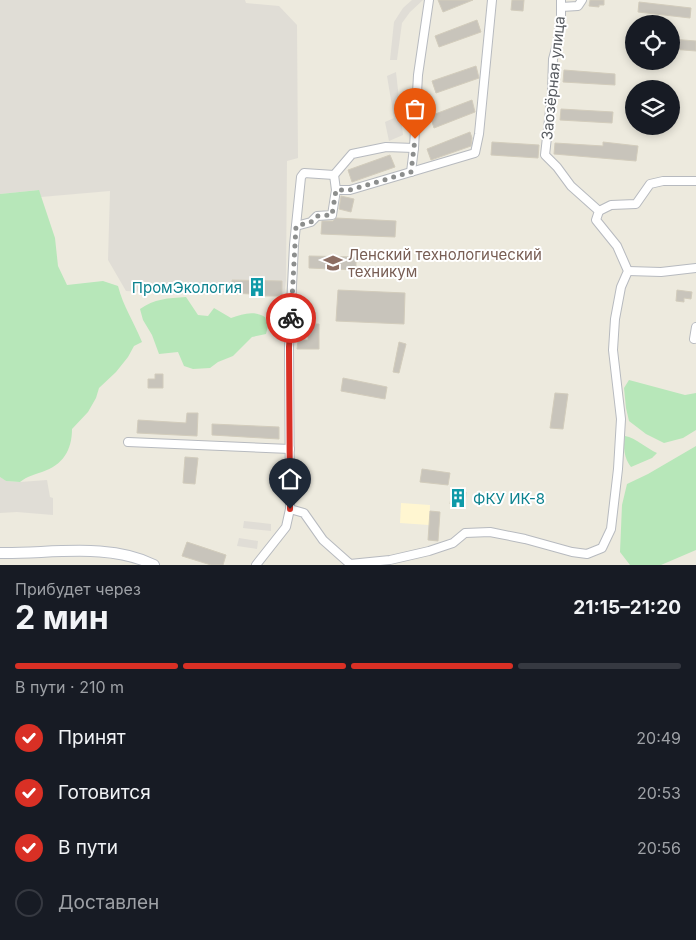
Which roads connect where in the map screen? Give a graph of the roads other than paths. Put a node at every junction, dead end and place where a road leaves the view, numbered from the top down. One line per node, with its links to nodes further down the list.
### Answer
1 (429, 0): 5 (street)
2 (492, 0): 6 (street)
3 (582, 0): 4 (street)
4 (561, 3): 10 (street, Заозёрная улица)
5 (414, 148): 6 (street); 7 (street)
6 (411, 172): 9 (street)
7 (334, 175): 9 (street); 11 (street)
8 (696, 181): 10 (street)
9 (336, 190): 11 (street)
10 (599, 211): 13 (street)
11 (296, 226): 17 (street)
12 (696, 268): 13 (street)
13 (628, 271): 18 (street)
14 (696, 327): 15 (street)
15 (694, 339)
16 (128, 442): 17 (street)
17 (290, 449): 18 (street)
18 (290, 509): 21 (street)
19 (0, 554): 20 (main road)
20 (154, 565)
21 (256, 565)

